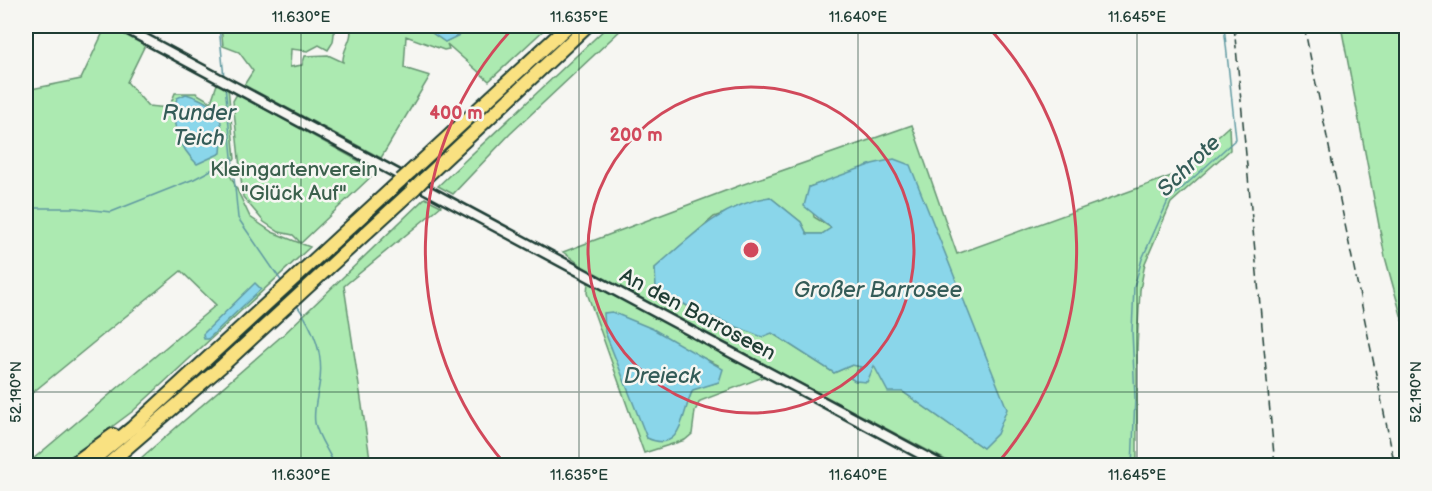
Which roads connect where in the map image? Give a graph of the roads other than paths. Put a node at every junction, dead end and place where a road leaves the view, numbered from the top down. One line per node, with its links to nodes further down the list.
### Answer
1 (121, 26): 8 (street, An den Barroseen)
2 (568, 26): 4 (highway)
3 (587, 26): 7 (highway)
4 (134, 428): 5 (highway); 6 (highway)
5 (70, 465)
6 (86, 465)
7 (106, 465)
8 (943, 465)

